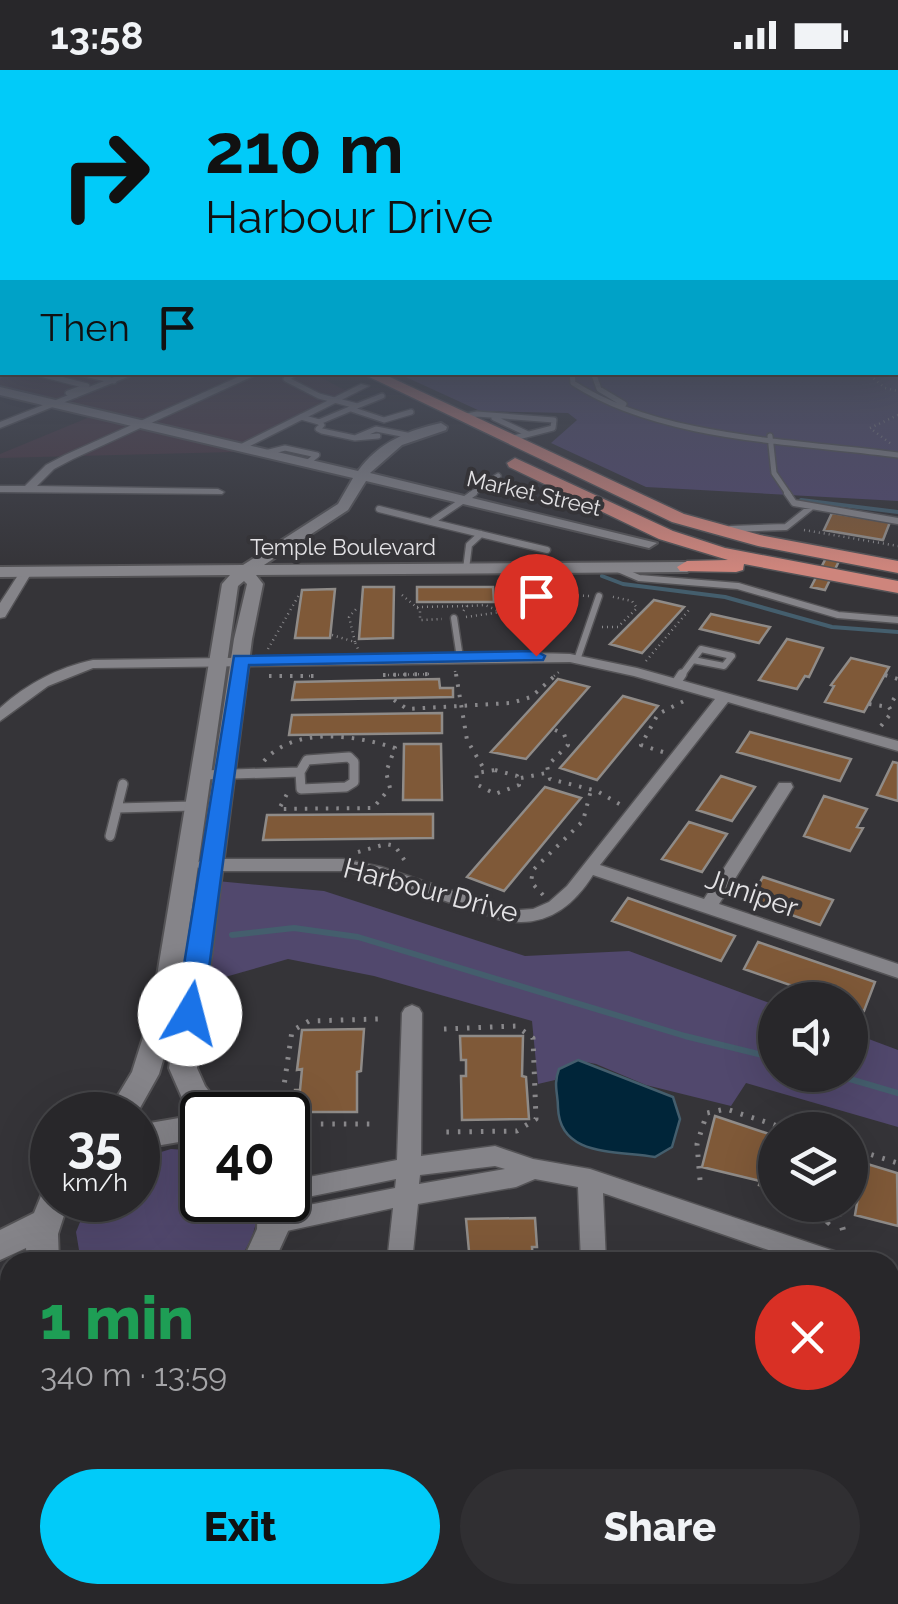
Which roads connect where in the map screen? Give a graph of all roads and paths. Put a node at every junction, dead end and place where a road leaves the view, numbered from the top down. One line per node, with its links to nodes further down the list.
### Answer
1 (143, 426): 28 (street)
2 (147, 426): 22 (street, Market Street)
3 (284, 426): 22 (street)
4 (319, 426): 16 (lane)
5 (382, 426): 16 (lane)
6 (438, 426): 14 (highway)
7 (479, 426): 20 (highway)
8 (510, 426): 17 (lane)
9 (532, 426): 15 (lane)
10 (553, 426): 15 (lane)
11 (698, 426): 19 (lane)
12 (732, 426): 23 (lane)
13 (876, 426): 23 (path)
14 (441, 427): 18 (street); 26 (highway); 41 (highway)
15 (542, 430): 17 (lane)
16 (379, 433): 18 (lane); 21 (lane)
17 (528, 434): 20 (lane)
18 (412, 436): 21 (street)
19 (770, 436): 23 (lane); 31 (lane)
20 (508, 440): 26 (highway)
21 (398, 444): 24 (street)
22 (240, 447): 24 (street, Market Street)
23 (898, 450)
24 (361, 476): 30 (street, Market Street); 47 (street)
25 (498, 476): 30 (lane)
26 (591, 478): 35 (highway)
27 (0, 489): 28 (street)
28 (28, 489): 29 (street)
29 (218, 492)
30 (465, 500): 34 (lane); 38 (street, Market Street)
31 (810, 508): 33 (lane); 35 (lane)
32 (378, 509): 34 (lane)
33 (898, 520)
34 (431, 522): 37 (lane)
35 (708, 527): 44 (highway)
36 (800, 530): 39 (path)
37 (481, 534): 40 (lane); 45 (lane)
38 (649, 543): 41 (highway)
39 (898, 546)
40 (547, 550)
41 (742, 558): 42 (highway)
42 (776, 565): 43 (highway); 50 (highway)
43 (687, 567): 46 (street, Temple Boulevard)
44 (898, 567)
45 (466, 568): 46 (street, Temple Boulevard); 47 (street, Temple Boulevard)
46 (614, 568): 62 (lane)
47 (244, 570): 49 (street, Temple Boulevard); 68 (street)
48 (0, 572): 49 (street, Temple Boulevard)
49 (26, 572): 59 (street)
50 (898, 588)
51 (552, 594): 54 (path)
52 (402, 595): 61 (path)
53 (299, 596): 65 (path)
54 (599, 596): 66 (lane); 66 (path)
55 (428, 606): 61 (path)
56 (467, 606): 60 (path)
57 (357, 608): 64 (path)
58 (689, 610): 70 (path)
59 (0, 614)
60 (454, 618): 61 (path); 67 (lane)
61 (430, 619)
62 (898, 620)
63 (332, 635): 64 (path)
64 (356, 650): 67 (street); 68 (street)
65 (268, 654)
66 (576, 656): 67 (street); 70 (street); 78 (path)
67 (460, 658): 78 (path)
68 (230, 659): 81 (street); 89 (street)
69 (693, 660): 73 (lane)
70 (637, 672): 73 (street)
71 (885, 675): 72 (path)
72 (898, 678)
73 (676, 683): 74 (street)
74 (695, 689): 76 (street); 85 (path)
75 (898, 692): 80 (path)
76 (724, 697): 84 (street); 85 (street, Harbour Drive)
77 (394, 700): 78 (path)
78 (462, 704): 86 (path)
79 (869, 704): 80 (path)
80 (889, 707): 82 (path)
81 (0, 716)
82 (881, 726)
83 (554, 730): 88 (path)
84 (898, 746)
85 (678, 756): 96 (street, Harbour Drive)
86 (484, 769): 90 (path); 90 (path)
87 (300, 772): 87 (lane); 89 (lane)
88 (546, 773): 90 (path); 93 (path)
89 (213, 775): 94 (street)
90 (520, 778)
91 (123, 784): 95 (lane)
92 (785, 786): 102 (street)
93 (592, 790): 96 (path); 101 (path)
94 (208, 805): 95 (lane); 98 (street); 99 (street)
95 (117, 808): 97 (lane)
96 (635, 810): 100 (street, Harbour Drive)
97 (110, 836)
98 (214, 865): 99 (street, Harbour Drive); 101 (street, Harbour Drive); 105 (street)
99 (188, 866): 105 (street)
100 (590, 868): 101 (street, Harbour Drive); 102 (street, Juniper)
101 (558, 908)
102 (708, 908): 103 (street, Juniper)
103 (898, 971)
104 (412, 1013): 117 (street)
105 (176, 1014): 108 (street); 109 (street)
106 (379, 1019): 110 (path)
107 (444, 1028): 114 (path)
108 (134, 1092)
109 (193, 1092)
110 (283, 1092)
111 (758, 1120): 120 (path)
112 (310, 1124): 113 (path)
113 (373, 1124)
114 (446, 1132)
115 (868, 1154): 116 (path)
116 (898, 1163)
117 (409, 1168): 118 (street); 121 (street); 122 (street)
118 (533, 1169): 119 (street); 122 (street)
119 (590, 1179): 133 (street); 134 (street)
120 (700, 1180)
121 (310, 1187)
122 (405, 1196): 123 (street); 132 (street)
123 (310, 1208)
124 (35, 1222): 129 (street)
125 (48, 1222): 130 (street)
126 (270, 1222): 131 (street)
127 (841, 1222): 128 (path)
128 (843, 1230)
129 (0, 1246)
130 (43, 1252)
131 (261, 1252)
132 (401, 1252)
133 (593, 1252)
134 (805, 1252)

